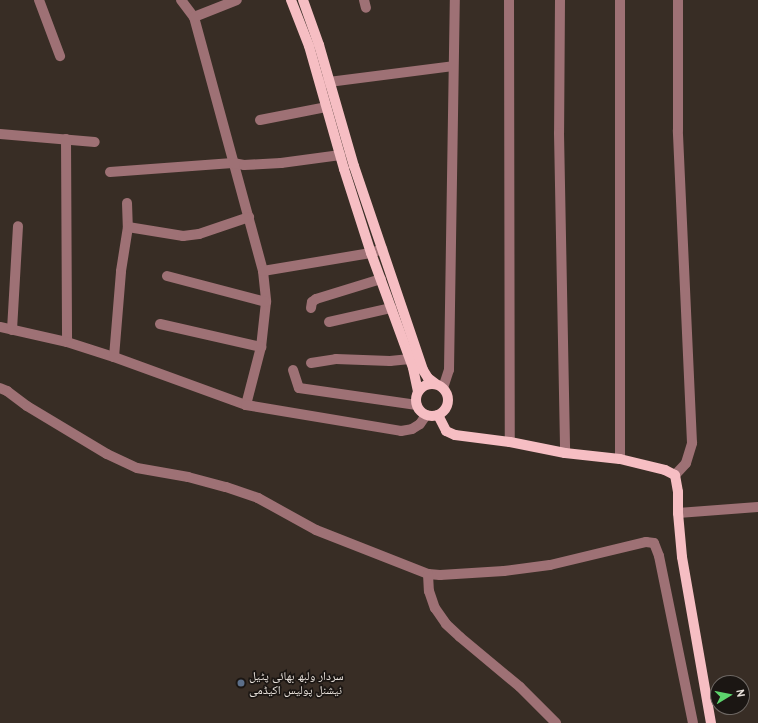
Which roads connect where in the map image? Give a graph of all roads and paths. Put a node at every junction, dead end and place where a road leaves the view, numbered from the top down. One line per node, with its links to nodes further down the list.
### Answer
1 (39, 0): 12 (street)
2 (181, 0): 11 (street)
3 (237, 0): 11 (street)
4 (291, 0): 15 (main road)
5 (302, 0): 14 (main road)
6 (455, 0): 13 (street)
7 (509, 0): 53 (street)
8 (560, 0): 54 (street)
9 (620, 0): 55 (street)
10 (678, 0): 56 (street)
11 (194, 17): 22 (street)
12 (60, 56)
13 (453, 66): 14 (street); 46 (street)
14 (330, 81): 15 (street); 28 (main road)
15 (319, 84): 16 (main road)
16 (326, 107): 17 (street); 21 (main road)
17 (260, 120)
18 (0, 134): 19 (street)
19 (66, 139): 20 (street); 40 (street)
20 (95, 142)
21 (340, 155): 22 (street); 29 (main road)
22 (233, 163): 23 (street); 25 (street)
23 (110, 172)
24 (127, 203): 27 (street)
25 (248, 217): 27 (street); 30 (street)
26 (18, 226): 39 (street)
27 (128, 227): 42 (street)
28 (382, 249): 29 (street); 46 (main road)
29 (371, 253): 30 (street); 32 (main road)
30 (263, 271): 33 (street)
31 (167, 276): 33 (street)
32 (380, 279): 34 (street); 35 (main road)
33 (266, 302): 41 (street)
34 (311, 308)
35 (391, 308): 36 (street); 43 (main road)
36 (329, 322)
37 (160, 324): 41 (street)
38 (0, 327): 39 (street)
39 (12, 330): 40 (street)
40 (67, 342): 42 (street)
41 (261, 347): 49 (street)
42 (114, 357): 49 (street)
43 (410, 359): 44 (street); 48 (main road)
44 (311, 363)
45 (293, 370): 50 (street)
46 (439, 386): 48 (main road); 52 (main road)
47 (0, 388): 59 (street)
48 (418, 392): 50 (main road)
49 (246, 405): 51 (street)
50 (417, 405): 51 (main road)
51 (426, 415): 52 (main road)
52 (438, 415): 53 (main road)
53 (510, 442): 54 (main road)
54 (565, 453): 55 (main road)
55 (620, 460): 56 (main road)
56 (675, 475): 58 (main road)
57 (758, 507): 58 (street)
58 (678, 513): 62 (main road)
59 (428, 574): 60 (street); 61 (street)
60 (556, 723)
61 (693, 723)
62 (711, 723)

